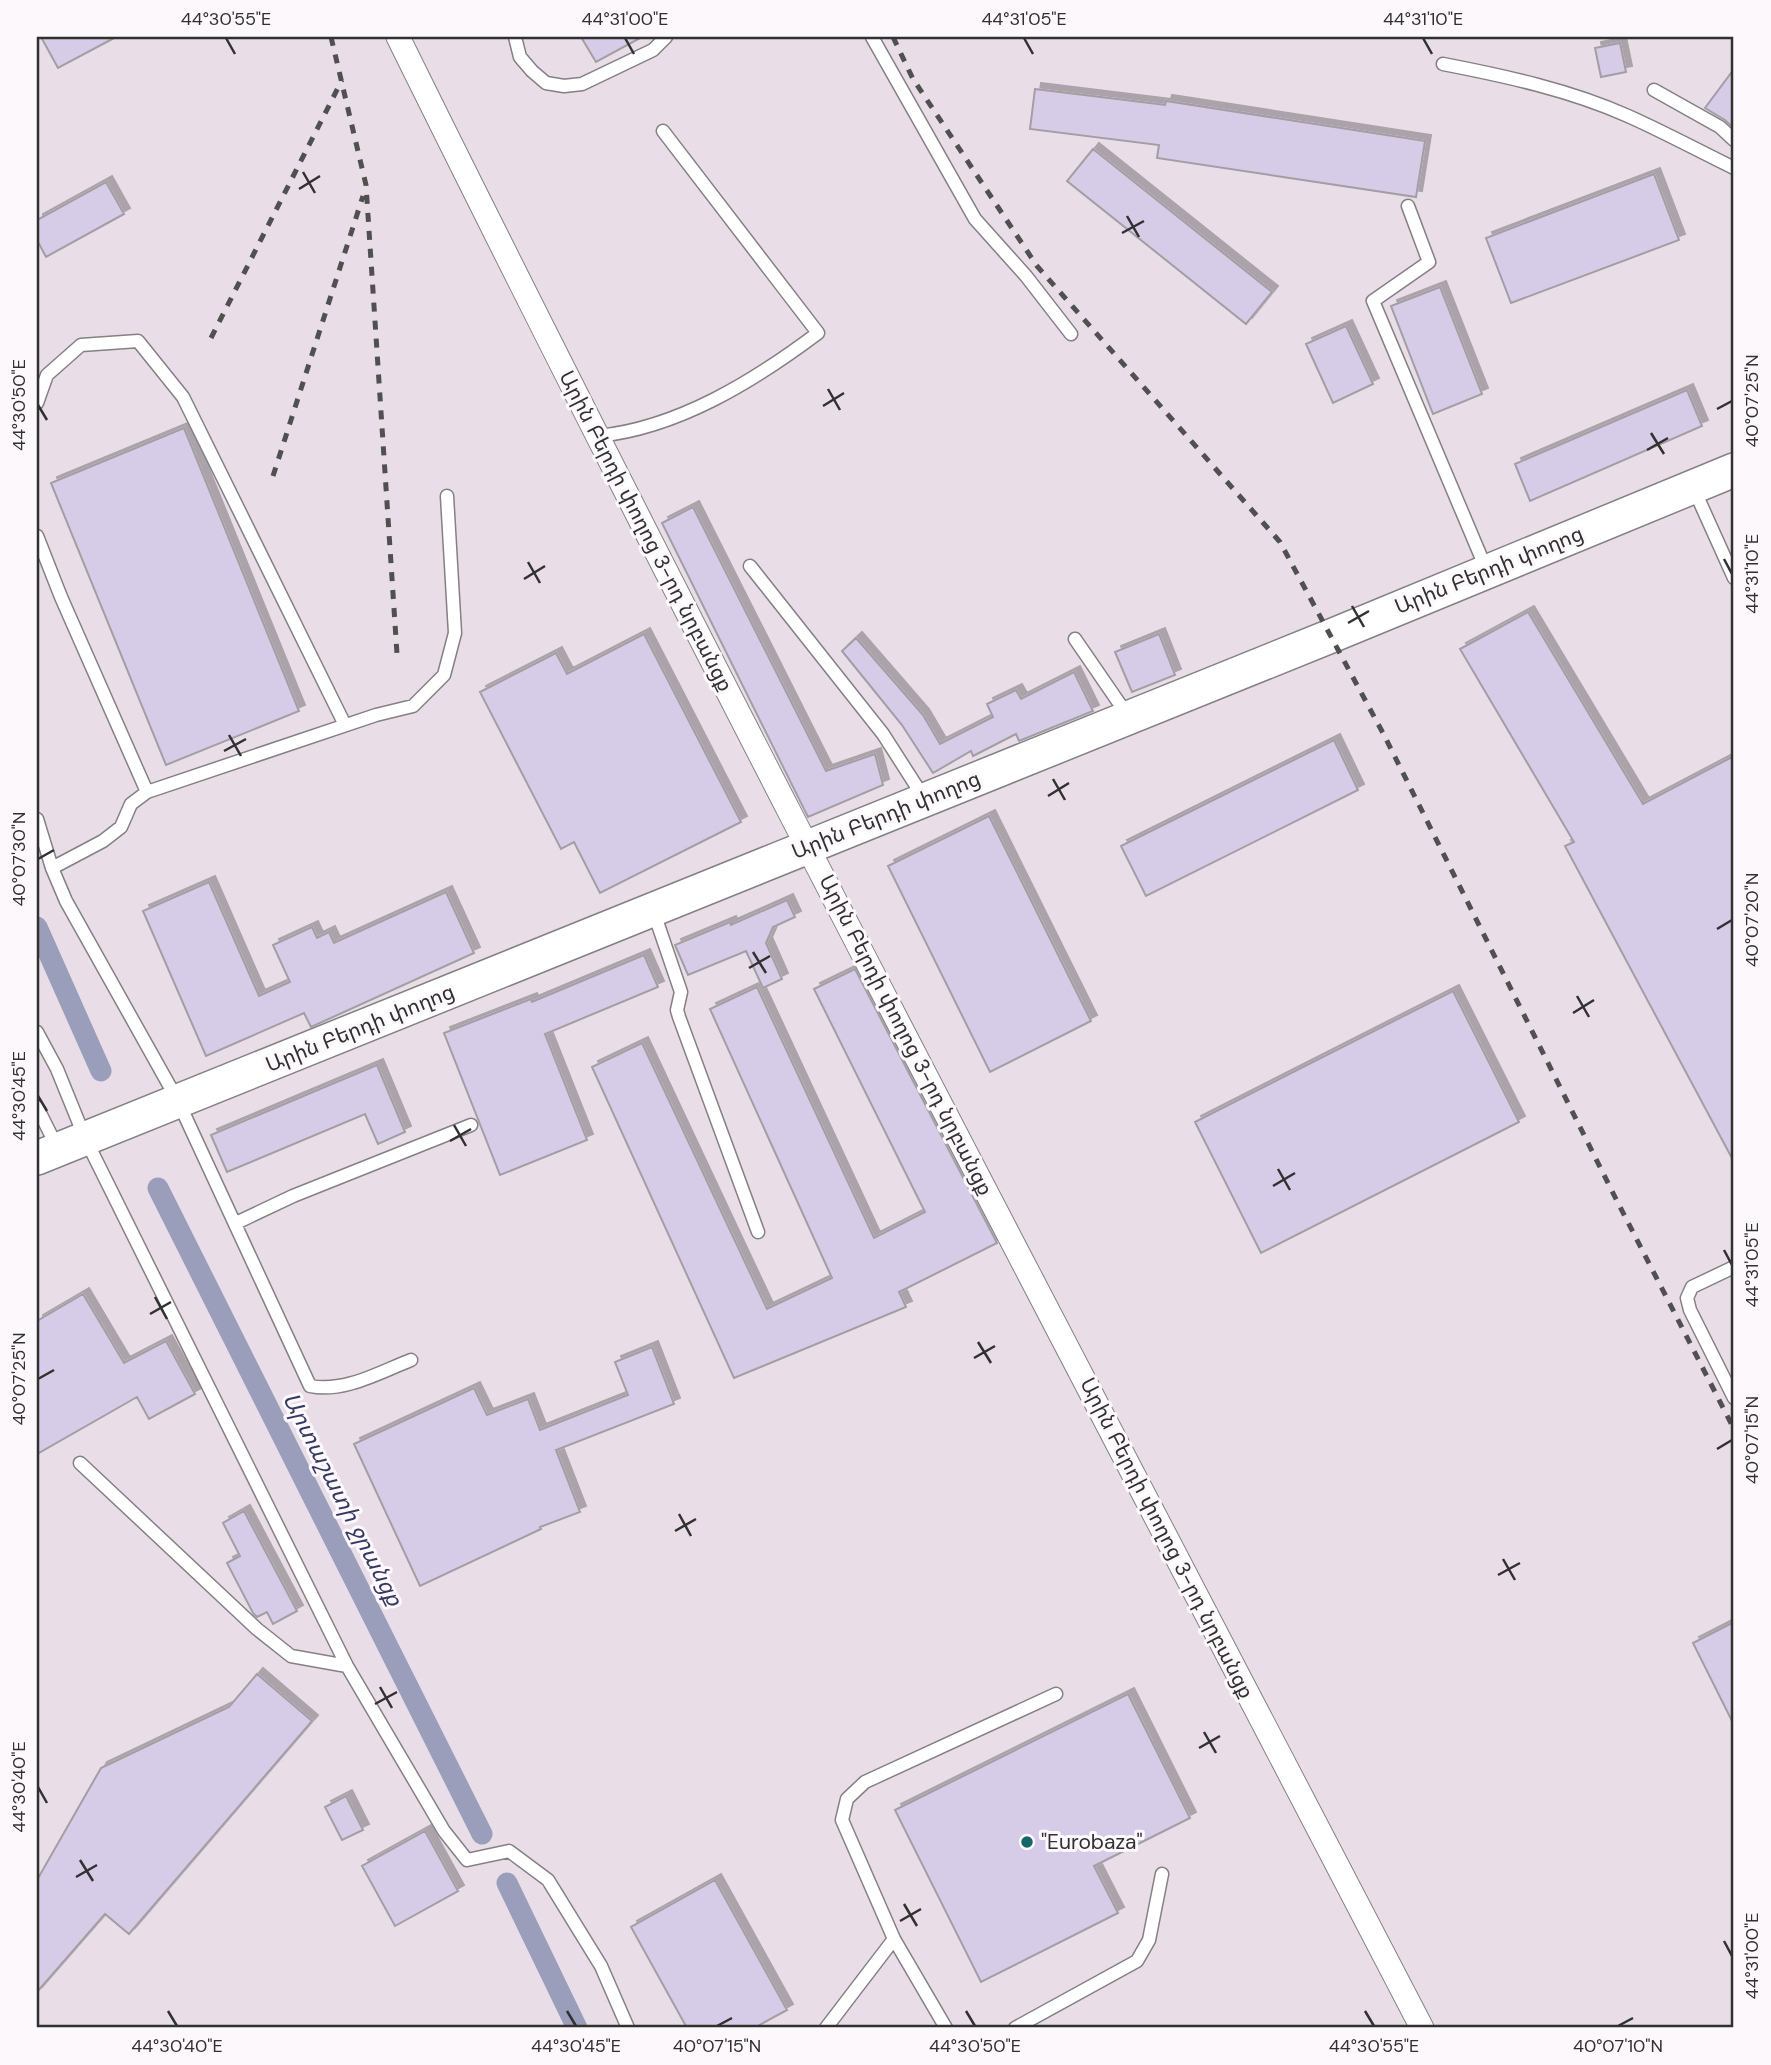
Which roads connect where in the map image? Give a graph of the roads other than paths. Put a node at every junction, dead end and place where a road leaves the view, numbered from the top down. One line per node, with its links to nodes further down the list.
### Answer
1 (398, 37): 13 (street, Արին Բերդի փողոց 3-րդ նրբանցք)
2 (515, 37): 3 (lane)
3 (666, 37)
4 (873, 37): 11 (lane)
5 (1443, 64): 9 (lane)
6 (1654, 90): 8 (lane)
7 (663, 131): 13 (lane)
8 (1734, 140)
9 (1734, 168)
10 (1408, 206): 19 (lane)
11 (1071, 334)
12 (37, 402): 23 (lane)
13 (598, 436): 27 (street, Արին Բերդի փողոց 3-րդ նրբանցք)
14 (1734, 470): 15 (street, Արին Բերդի փողոց)
15 (1693, 486): 19 (street, Արին Բերդի փողոց); 20 (lane)
16 (447, 496): 23 (lane)
17 (37, 536): 24 (lane)
18 (750, 566): 25 (lane)
19 (1488, 571): 22 (street, Արին Բերդի փողոց)
20 (1734, 578)
21 (1075, 639): 22 (lane)
22 (1128, 717): 25 (street, Արին Բերդի փողոց)
23 (345, 725): 24 (lane)
24 (147, 792): 28 (lane)
25 (925, 799): 27 (street, Արին Բերդի փողոց)
26 (37, 819): 28 (lane)
27 (808, 846): 29 (street, Արին Բերդի փողոց); 49 (street, Արին Բերդի փողոց 3-րդ նրբանցք)
28 (52, 868): 31 (lane)
29 (653, 909): 31 (street, Արին Բերդի փողոց); 36 (lane)
30 (37, 1032): 34 (lane)
31 (177, 1101): 34 (street, Արին Բերդի փողոց); 35 (lane)
32 (37, 1107): 34 (lane)
33 (471, 1125): 35 (lane)
34 (60, 1149): 41 (lane)
35 (236, 1223): 38 (lane)
36 (758, 1231)
37 (1734, 1267): 39 (lane)
38 (411, 1360)
39 (1734, 1398)
40 (80, 1463): 41 (lane)
41 (346, 1666): 45 (lane)
42 (1056, 1694): 44 (lane)
43 (1162, 1874): 48 (lane)
44 (894, 1939): 46 (lane); 47 (lane)
45 (628, 2028)
46 (826, 2028)
47 (946, 2028)
48 (1015, 2028)
49 (1422, 2028)

